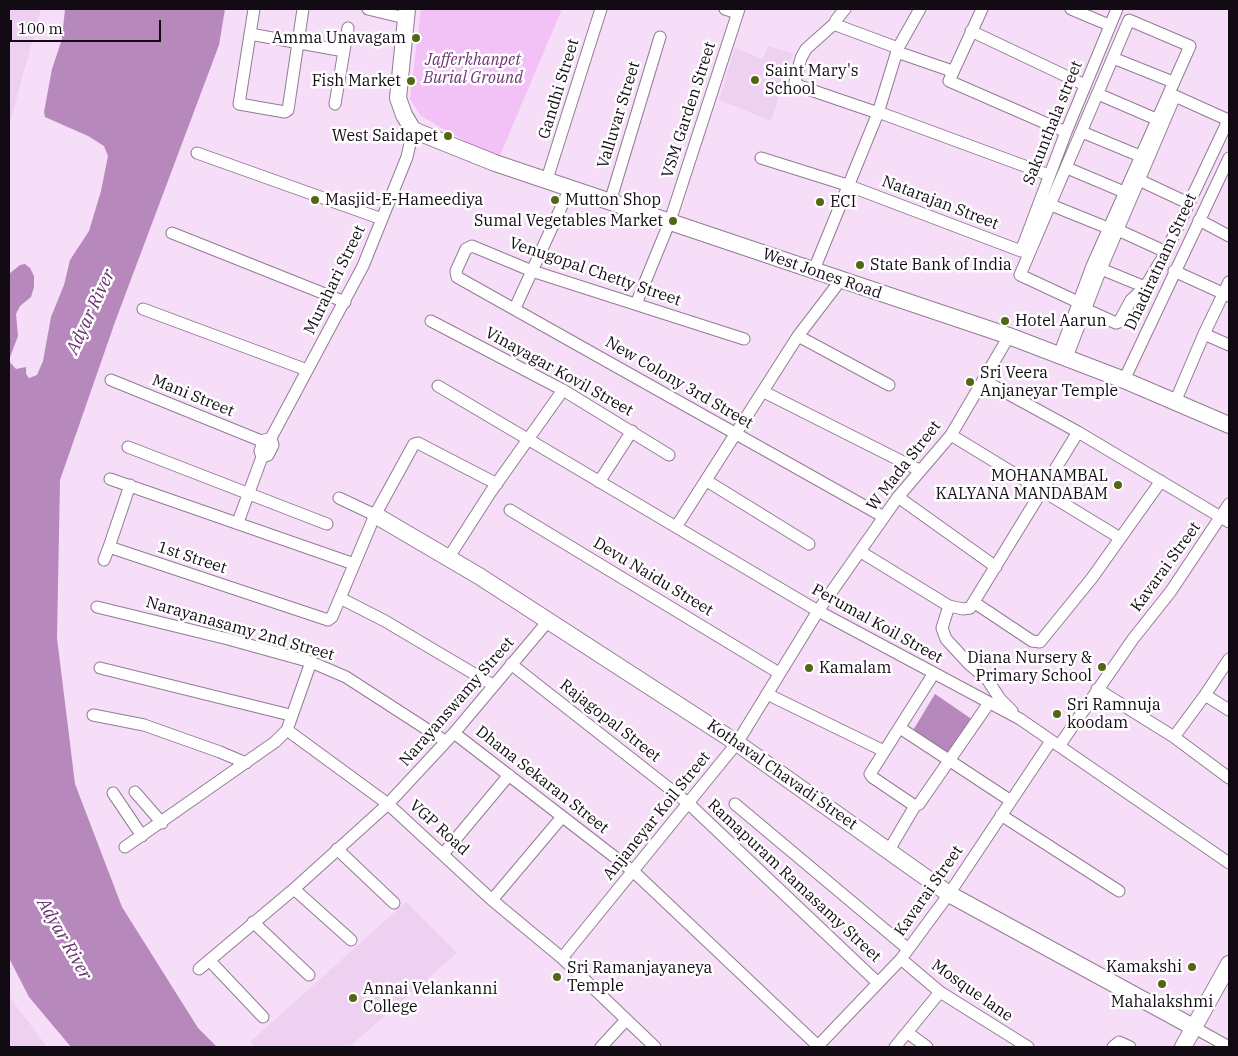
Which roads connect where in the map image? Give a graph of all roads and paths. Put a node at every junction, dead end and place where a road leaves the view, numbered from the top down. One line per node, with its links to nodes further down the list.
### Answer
1 (254, 9): 17 (street)
2 (303, 9): 19 (street)
3 (368, 9): 12 (street)
4 (601, 9): 39 (street, Gandhi Street)
5 (725, 9): 11 (street)
6 (845, 9): 13 (street)
7 (920, 9): 20 (street)
8 (982, 9): 16 (street)
9 (1071, 9): 14 (street)
10 (1117, 9): 14 (street, Sakunthala street)
11 (738, 11): 49 (street, VSM Garden Street)
12 (406, 13): 30 (street)
13 (835, 23): 20 (street); 28 (street)
14 (1109, 25): 25 (street, Sakunthala street)
15 (348, 28): 21 (street)
16 (971, 31): 23 (street); 25 (street)
17 (250, 34): 19 (street); 19 (street)
18 (660, 37): 44 (street, Valluvar Street)
19 (297, 41): 21 (street)
20 (898, 50): 23 (street); 28 (street)
21 (344, 51): 27 (street)
22 (1113, 58): 24 (street); 24 (street); 26 (street)
23 (952, 71): 31 (street)
24 (1173, 82): 29 (street)
25 (1086, 83): 26 (street); 31 (street, Sakunthala street)
26 (1099, 91): 29 (street); 32 (street)
27 (335, 104)
28 (878, 112): 38 (street); 41 (street)
29 (1156, 119): 34 (street)
30 (413, 130): 39 (street, West Jones Road); 47 (street, Murahari Street)
31 (1066, 132): 38 (street, Sakunthala street)
32 (1082, 132): 34 (street); 37 (street)
33 (197, 153): 47 (street)
34 (1140, 156): 43 (street)
35 (761, 158): 41 (street, Natarajan Street)
36 (1229, 158): 48 (street, Dhadiratnam Street)
37 (1066, 168): 43 (street); 46 (street)
38 (1049, 175): 53 (street, Sakunthala street)
39 (547, 179): 42 (street, West Jones Road)
40 (1139, 180): 45 (street); 45 (street); 50 (street)
41 (847, 186): 53 (street, Natarajan Street); 58 (street)
42 (570, 188): 44 (street, West Jones Road); 56 (street)
43 (1124, 192): 50 (street)
44 (610, 202): 49 (street, West Jones Road)
45 (1188, 203): 54 (street)
46 (1052, 205): 50 (street); 66 (street)
47 (382, 219): 64 (street, Murahari Street)
48 (1199, 220): 52 (street); 57 (street, Dhadiratnam Street)
49 (670, 221): 58 (street, West Jones Road); 65 (street, VSM Garden Street)
50 (1113, 229): 54 (street); 55 (street); 66 (street)
51 (172, 233): 64 (street)
52 (1229, 236)
53 (1021, 251)
54 (1166, 252): 62 (street)
55 (1101, 269): 62 (street); 66 (street)
56 (532, 271): 59 (street, Venugopal Chetty Street); 65 (street, Venugopal Chetty Street); 67 (street)
57 (1174, 271): 63 (street); 79 (street, Dhadiratnam Street)
58 (813, 272): 60 (street, West Jones Road)
59 (457, 277): 67 (street, New Colony 3rd Street)
60 (840, 281): 71 (street); 72 (street, West Jones Road)
61 (1229, 282): 63 (street)
62 (1145, 287): 66 (street)
63 (1226, 295): 70 (street)
64 (346, 302): 76 (street, Murahari Street)
65 (636, 304): 73 (street, Venugopal Chetty Street)
66 (1082, 305): 75 (street)
67 (515, 308): 88 (street, New Colony 3rd Street)
68 (143, 309): 76 (street)
69 (431, 321): 82 (street, Vinayagar Kovil Street)
70 (1204, 334): 74 (street); 84 (street)
71 (798, 336): 80 (street); 83 (street)
72 (1009, 336): 75 (street, West Jones Road); 78 (street, W Mada Street)
73 (744, 339)
74 (1229, 345)
75 (1063, 356): 79 (street, West Jones Road)
76 (307, 370): 90 (street, Murahari Street)
77 (111, 380): 90 (street, Mani Street)
78 (983, 380): 87 (street); 89 (street, W Mada Street)
79 (1124, 380): 84 (street, West Jones Road)
80 (889, 385)
81 (438, 386): 91 (street, Perumal Koil Street)
82 (563, 390): 86 (street, Vinayagar Kovil Street); 91 (street)
83 (764, 392): 88 (street); 94 (street)
84 (1175, 402): 85 (street, West Jones Road)
85 (1229, 425)
86 (632, 432): 93 (street, Vinayagar Kovil Street); 98 (street)
87 (1078, 432): 97 (street); 101 (street)
88 (737, 434): 96 (street); 108 (street, New Colony 3rd Street)
89 (951, 435): 94 (street, W Mada Street); 101 (street)
90 (267, 440): 102 (street, Murahari Street)
91 (528, 440): 98 (street, Perumal Koil Street); 99 (street)
92 (128, 446): 102 (street)
93 (669, 455)
94 (919, 470): 103 (street, W Mada Street)
95 (110, 478): 100 (street)
96 (706, 481): 112 (street); 114 (street)
97 (1161, 481): 109 (street); 113 (street)
98 (600, 482): 112 (street, Perumal Koil Street)
99 (497, 484): 107 (street); 117 (street)
100 (130, 485): 110 (street); 115 (street)
101 (1044, 490): 113 (street); 120 (street)
102 (248, 492): 110 (street); 111 (street)
103 (898, 497): 108 (street, W Mada Street); 120 (street)
104 (339, 498): 107 (street)
105 (1229, 504): 109 (street, Kavarai Street)
106 (510, 510): 131 (street, Devu Naidu Street)
107 (375, 515): 117 (street, Kothaval Chavadi Street); 119 (street)
108 (884, 518): 116 (street, W Mada Street)
109 (1225, 520): 134 (street, Kavarai Street)
110 (238, 522): 119 (street)
111 (327, 524)
112 (676, 527): 125 (street, Perumal Koil Street)
113 (1120, 538): 122 (street)
114 (809, 544)
115 (108, 547): 118 (street); 121 (street, 1st Street)
116 (861, 552): 123 (street); 125 (street, W Mada Street)
117 (449, 557): 126 (street, Kothaval Chavadi Street)
118 (104, 560)
119 (354, 564): 121 (street)
120 (996, 567): 122 (street)
121 (340, 598): 133 (street)
122 (975, 604): 123 (street)
123 (949, 606): 141 (street)
124 (97, 607): 128 (street, Narayanasamy 2nd Street)
125 (818, 611): 131 (street, Anjaneyar Koil Street); 132 (street, Perumal Koil Street)
126 (549, 620): 129 (street, Narayanswamy Street); 147 (street, Kothaval Chavadi Street)
127 (1229, 659): 136 (street)
128 (311, 662): 140 (street); 146 (street, Narayanasamy 2nd Street)
129 (511, 664): 133 (street, Narayanswamy Street); 157 (street, Rajagopal Street)
130 (100, 668): 140 (street)
131 (779, 673): 135 (street, Anjaneyar Koil Street)
132 (934, 674): 137 (street, Perumal Koil Street); 142 (street)
133 (493, 685): 144 (street, Narayanswamy Street)
134 (1097, 689): 145 (street); 148 (street, Kavarai Street)
135 (768, 694): 147 (street, Anjaneyar Koil Street); 149 (street)
136 (1205, 695): 138 (street); 145 (street)
137 (989, 703): 141 (street, Perumal Koil Street); 150 (street)
138 (1229, 710)
139 (93, 715): 151 (street)
140 (290, 715): 143 (street)
141 (1020, 720): 148 (street, Perumal Koil Street)
142 (900, 728): 149 (street); 150 (street)
143 (287, 730): 151 (street); 158 (street, VGP Road)
144 (454, 733): 146 (street, Narayanswamy Street); 152 (street, Dhana Sekaran Street)
145 (1174, 737): 153 (street)
146 (445, 741): 158 (street, Narayanswamy Street)
147 (737, 742): 157 (street, Anjaneyar Koil Street); 167 (street, Kothaval Chavadi Street)
148 (1055, 743): 156 (street, Kavarai Street); 169 (street, Perumal Koil Street)
149 (884, 751): 160 (street)
150 (949, 760): 156 (street); 160 (street)
151 (246, 763): 163 (street)
152 (508, 775): 162 (street, Dhana Sekaran Street); 168 (street)
153 (1229, 778)
154 (135, 792): 163 (street)
155 (113, 793): 164 (street)
156 (1011, 801): 161 (street, Kavarai Street)
157 (688, 803): 170 (street, Anjaneyar Koil Street); 184 (street, Ramapuram Ramasamy Street)
158 (388, 804): 166 (street, Narayanswamy Street); 168 (street, VGP Road)
159 (735, 804): 178 (street, Mosque lane)
160 (914, 806): 167 (street)
161 (1001, 815): 172 (street); 173 (street, Kavarai Street)
162 (562, 817): 170 (street, Dhana Sekaran Street); 174 (street)
163 (162, 823): 164 (street)
164 (142, 836): 165 (street)
165 (125, 847)
166 (338, 849): 171 (street, Narayanswamy Street); 175 (street)
167 (889, 850): 173 (street, Kothaval Chavadi Street)
168 (444, 853): 174 (street, VGP Road)
169 (1229, 864)
170 (634, 872): 179 (street, Anjaneyar Koil Street); 192 (street, Dhana Sekaran Street)
171 (294, 889): 176 (street, Narayanswamy Street); 177 (street)
172 (1119, 891)
173 (949, 894): 178 (street, Kavarai Street); 188 (street, Kothaval Chavadi Street)
174 (492, 900): 179 (street, VGP Road)
175 (394, 903)
176 (253, 922): 180 (street, Narayanswamy Street); 183 (street)
177 (351, 940)
178 (904, 954): 184 (street, Kavarai Street); 185 (street, Mosque lane)
179 (562, 958): 187 (street, VGP Road)
180 (209, 960): 182 (street, Narayanswamy Street); 186 (street)
181 (1229, 964): 188 (street)
182 (199, 969)
183 (308, 975)
184 (878, 983): 192 (street, Kavarai Street)
185 (940, 992): 189 (street); 195 (street, Mosque lane)
186 (263, 1017)
187 (626, 1020): 190 (street); 191 (street, VGP Road)
188 (1193, 1028): 198 (street); 199 (street)
189 (908, 1033): 193 (street); 194 (street)
190 (601, 1047)
191 (655, 1047)
192 (818, 1047)
193 (895, 1047)
194 (927, 1047)
195 (1028, 1047)
196 (1112, 1047): 197 (street)
197 (1130, 1047)
198 (1183, 1047)
199 (1229, 1047)

